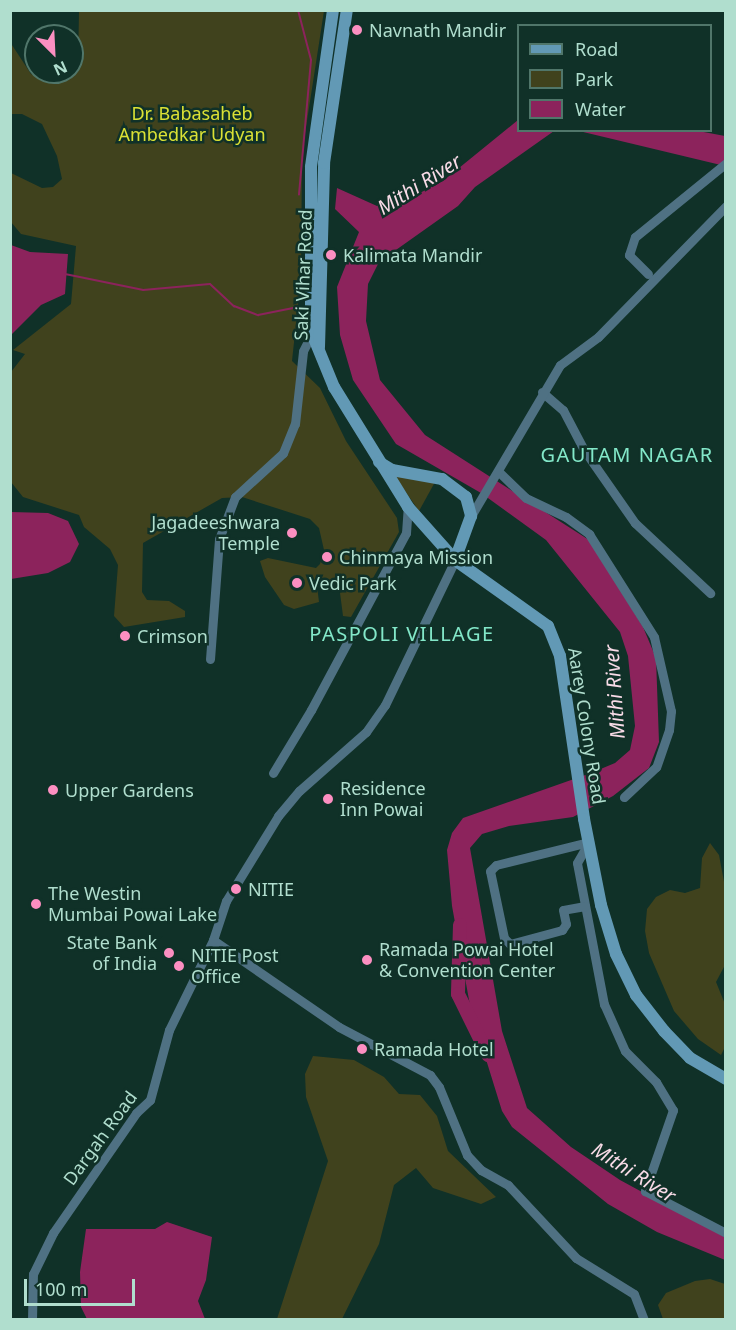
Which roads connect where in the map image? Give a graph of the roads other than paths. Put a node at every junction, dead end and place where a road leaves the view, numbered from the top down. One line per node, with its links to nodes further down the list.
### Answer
1 (333, 10): 3 (main road, Saki Vihar Road)
2 (346, 10): 4 (main road, Saki Vihar Road)
3 (315, 139): 4 (main road); 6 (main road, Saki Vihar Road)
4 (328, 141): 7 (main road, Saki Vihar Road)
5 (726, 163): 9 (street)
6 (310, 199): 7 (main road); 10 (main road, Saki Vihar Road)
7 (324, 200): 10 (main road, Saki Vihar Road)
8 (726, 206): 12 (street)
9 (648, 274)
10 (316, 330): 11 (main road, Saki Vihar Road); 19 (street)
11 (319, 350): 13 (main road, Aarey Colony Road)
12 (542, 392): 14 (street); 18 (street)
13 (375, 459): 15 (main road, Aarey Colony Road); 16 (main road)
14 (498, 474): 16 (street); 21 (street)
15 (408, 507): 17 (main road, Aarey Colony Road); 20 (street)
16 (471, 516): 17 (main road)
17 (455, 560): 22 (main road, Aarey Colony Road); 24 (street)
18 (710, 592)
19 (210, 659)
20 (273, 772)
21 (624, 797)
22 (589, 842): 23 (street); 23 (street); 25 (main road, Aarey Colony Road)
23 (585, 906): 26 (street)
24 (213, 940): 27 (street, Dargah Road); 28 (street)
25 (726, 1079)
26 (726, 1233)
27 (32, 1320)
28 (644, 1320)

